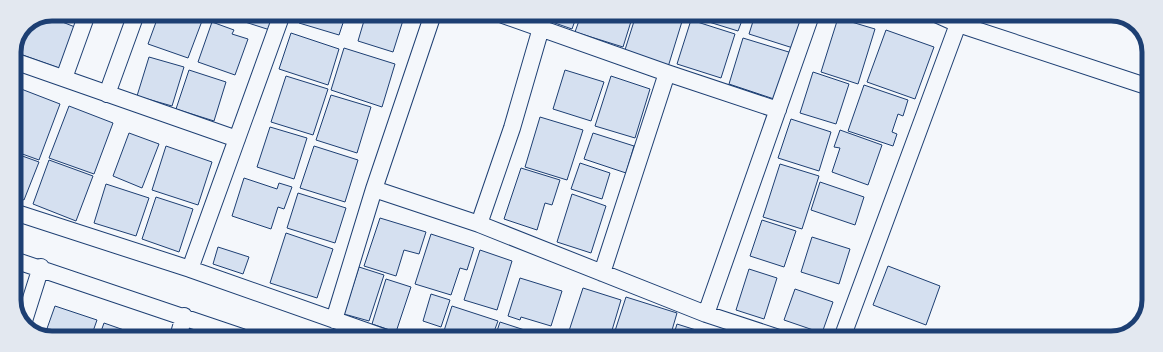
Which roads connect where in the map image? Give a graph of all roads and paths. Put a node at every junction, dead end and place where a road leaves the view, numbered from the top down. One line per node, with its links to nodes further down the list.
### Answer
1 (84, 21): 12 (street)
2 (134, 21): 14 (street)
3 (279, 21): 16 (street)
4 (431, 21): 17 (street)
5 (521, 21): 9 (street)
6 (809, 21): 15 (street)
7 (951, 21): 8 (street)
8 (958, 24): 13 (street); 32 (street)
9 (541, 28): 11 (street); 19 (street)
10 (21, 63): 12 (street)
11 (667, 73): 15 (street); 23 (street)
12 (64, 78): 14 (street)
13 (1142, 85)
14 (108, 94): 16 (street)
15 (778, 110): 24 (street)
16 (237, 139): 22 (street)
17 (374, 188): 19 (street); 27 (street)
18 (21, 214): 22 (street)
19 (480, 224): 23 (street)
20 (21, 262): 21 (street)
21 (41, 268): 25 (street); 26 (street)
22 (190, 269): 27 (street)
23 (602, 273): 24 (street)
24 (706, 314): 31 (street)
25 (184, 316): 28 (street); 29 (street)
26 (25, 317)
27 (334, 320): 30 (street)
28 (180, 331)
29 (225, 331)
30 (366, 331)
31 (758, 331)
32 (845, 331)

